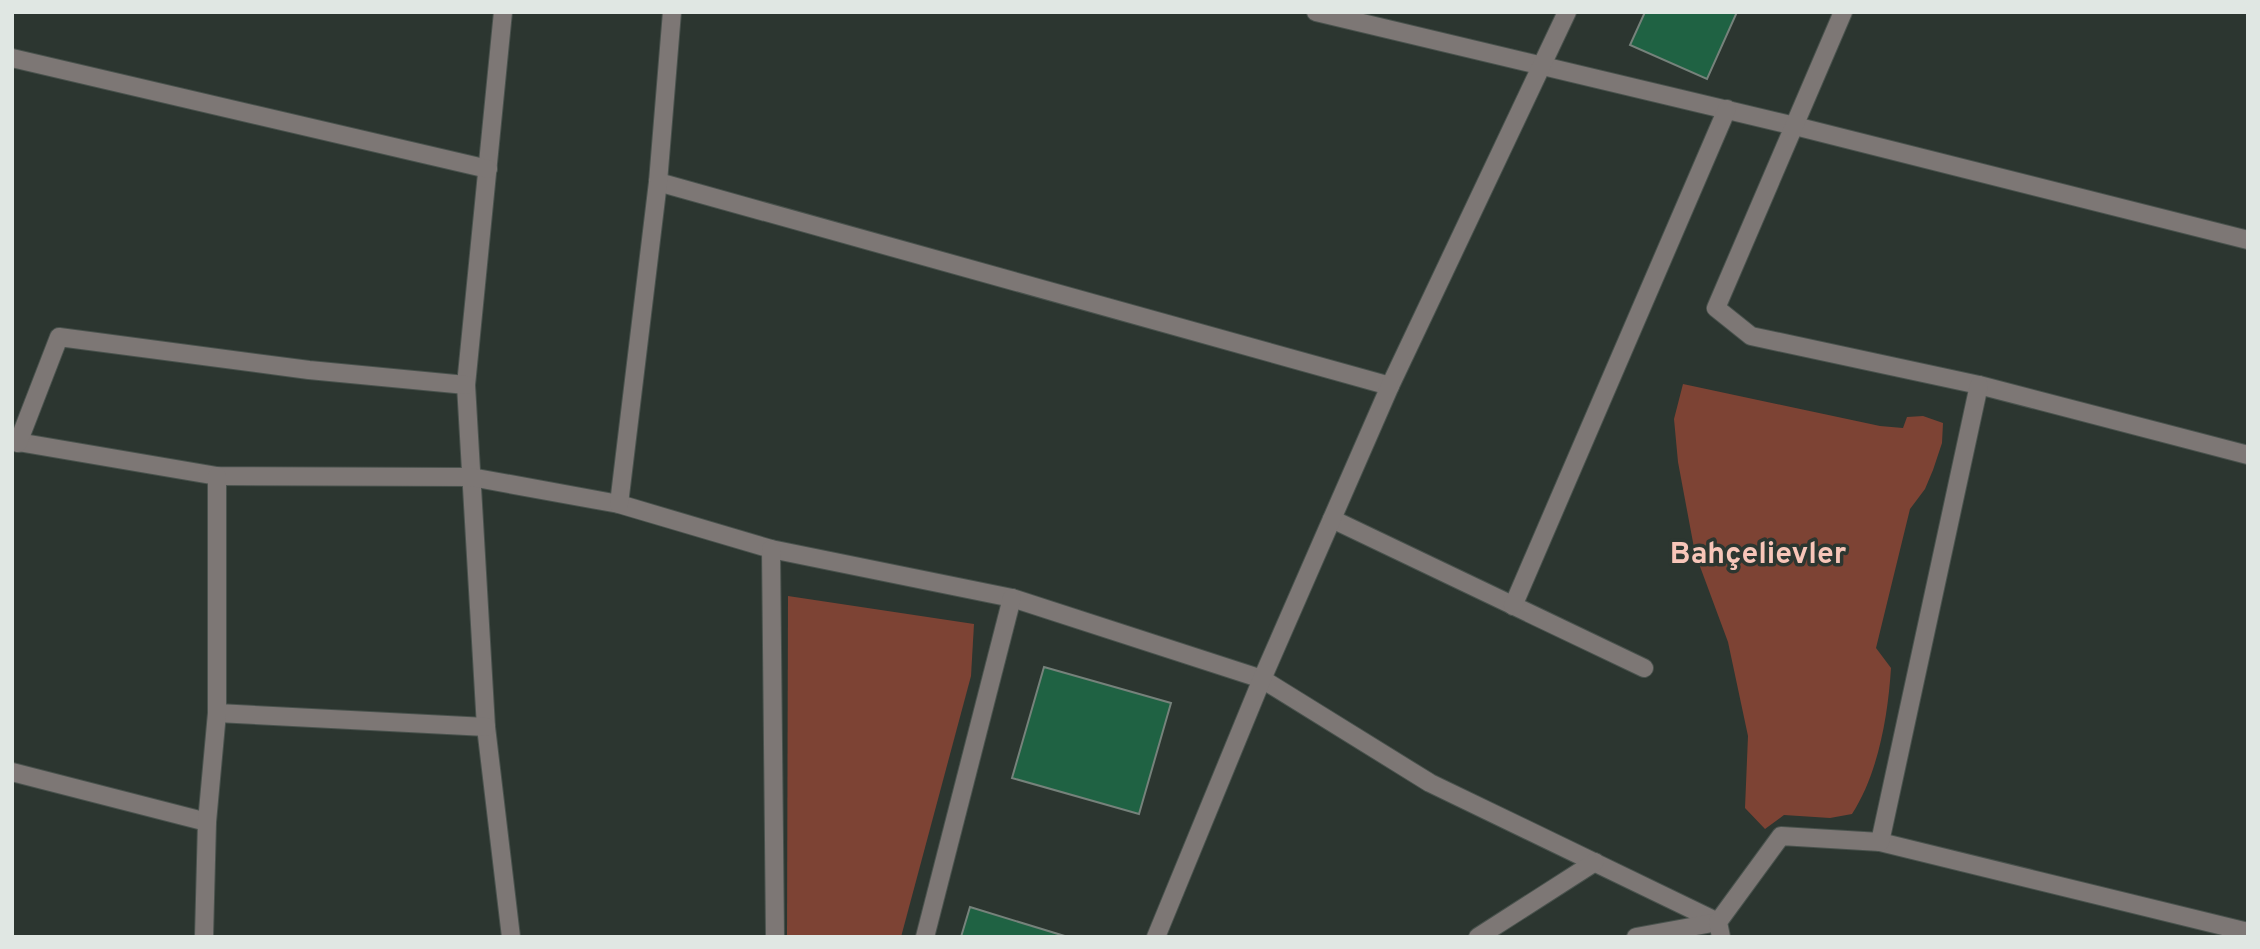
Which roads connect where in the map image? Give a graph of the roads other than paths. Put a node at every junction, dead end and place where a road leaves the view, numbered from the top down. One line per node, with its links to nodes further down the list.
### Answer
1 (503, 12): 10 (street)
2 (672, 12): 11 (street)
3 (1316, 12): 7 (street)
4 (1567, 12): 7 (street)
5 (1843, 12): 9 (street)
6 (12, 58): 10 (street)
7 (1543, 65): 8 (street); 15 (street)
8 (1727, 109): 9 (street); 24 (street)
9 (1795, 126): 12 (street); 14 (street)
10 (488, 169): 13 (street)
11 (658, 182): 15 (street); 20 (street)
12 (2248, 240)
13 (466, 385): 16 (street); 19 (street)
14 (1979, 385): 17 (street); 31 (street)
15 (1391, 386): 21 (street)
16 (15, 442): 18 (street)
17 (2248, 455)
18 (217, 476): 19 (street); 27 (street)
19 (471, 477): 20 (street); 28 (street)
20 (619, 504): 22 (street)
21 (1332, 519): 24 (street); 26 (street)
22 (771, 549): 23 (street); 37 (street)
23 (1013, 598): 26 (street); 38 (street)
24 (1513, 606): 25 (street)
25 (1644, 668)
26 (1262, 679): 32 (street); 39 (street)
27 (217, 713): 28 (street); 30 (street)
28 (486, 727): 36 (street)
29 (12, 772): 30 (street)
30 (207, 822): 35 (street)
31 (1880, 842): 33 (street); 34 (street)
32 (1595, 862): 33 (street); 40 (street)
33 (1720, 929): 41 (street)
34 (2248, 932)
35 (204, 937)
36 (511, 937)
37 (775, 937)
38 (925, 937)
39 (1156, 937)
40 (1478, 937)
41 (1636, 937)

